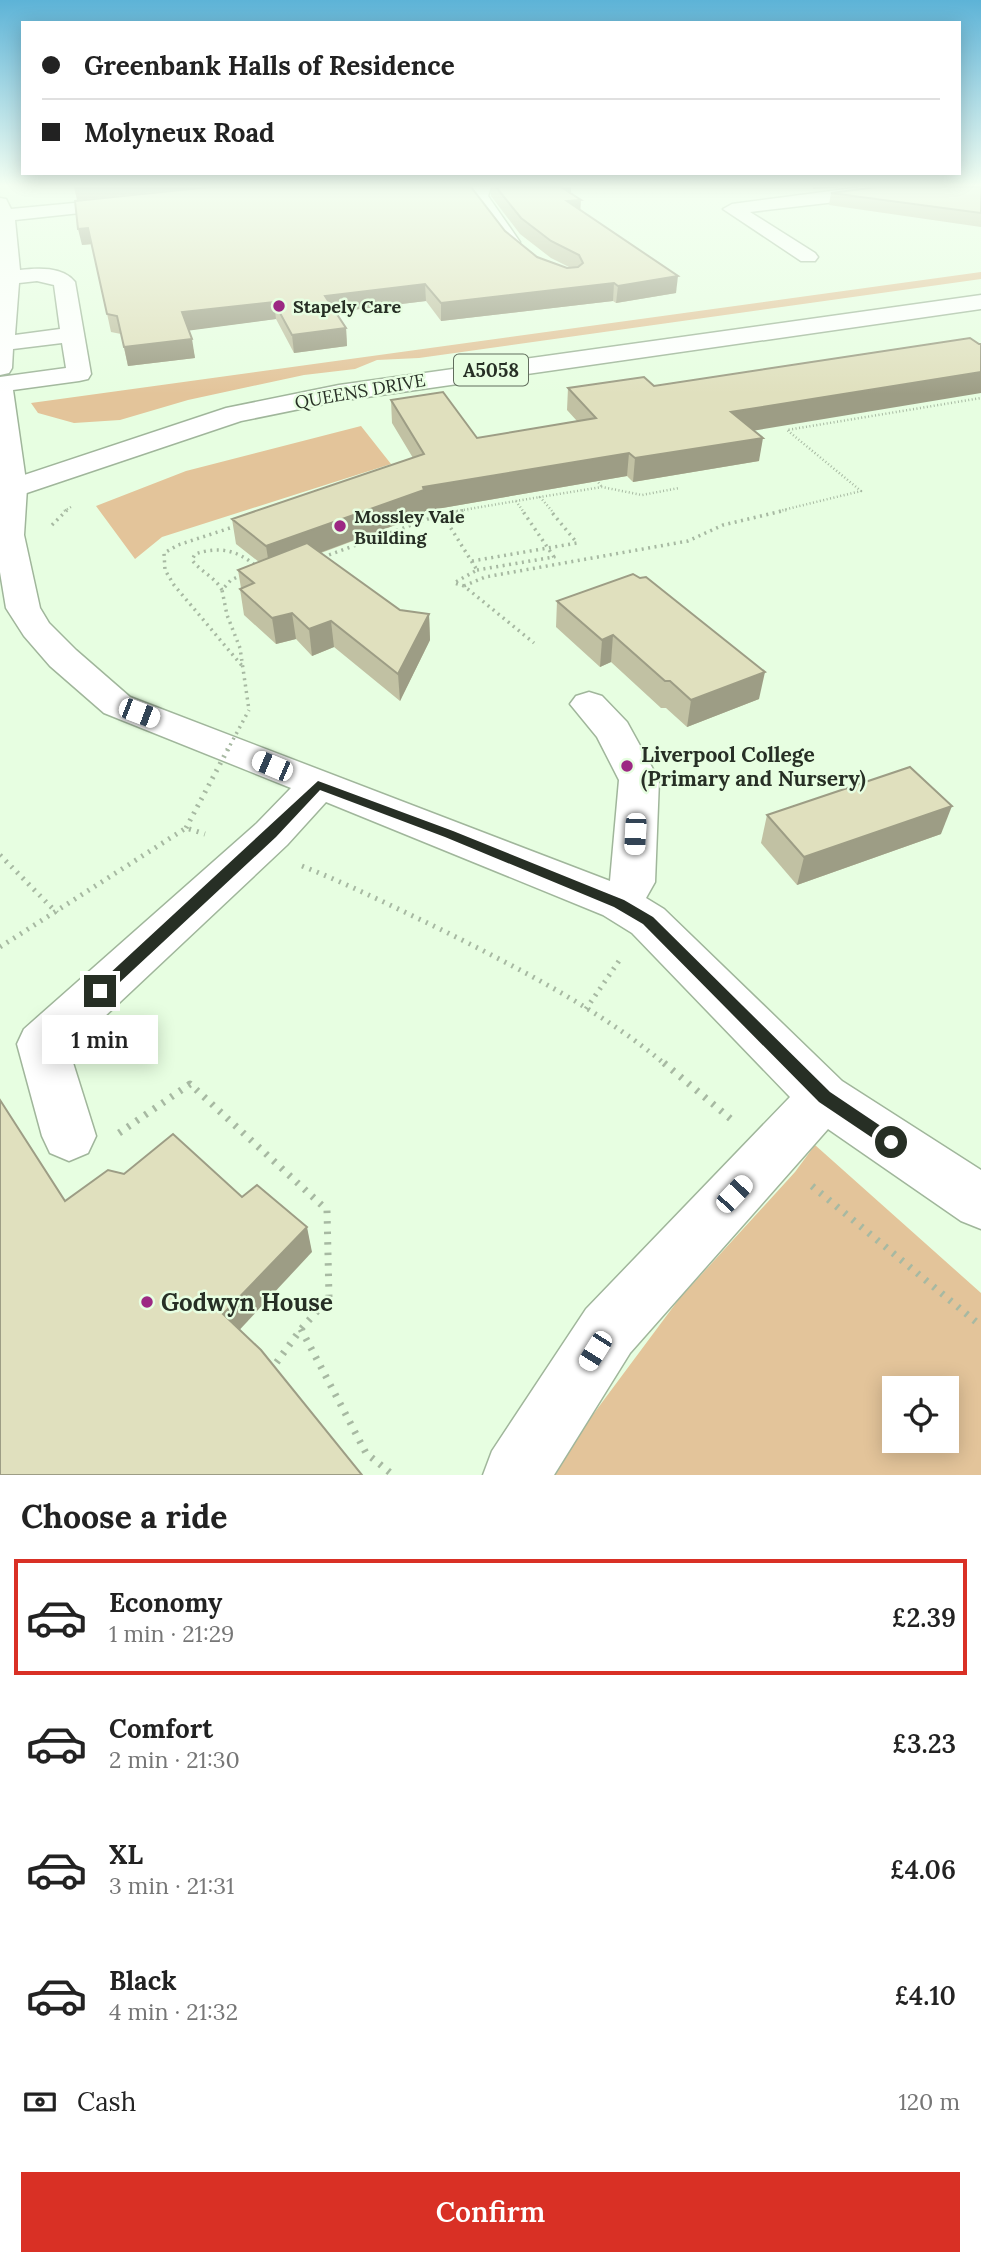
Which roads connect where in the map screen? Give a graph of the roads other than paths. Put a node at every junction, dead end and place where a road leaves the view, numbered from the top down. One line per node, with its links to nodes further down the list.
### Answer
1 (9, 256): 2 (street)
2 (8, 278): 4 (street); 5 (street)
3 (981, 302): 8 (street, QUEENS DRIVE / A5058)
4 (72, 335): 5 (street); 7 (street)
5 (1, 355): 6 (street)
6 (0, 368)
7 (0, 386): 8 (street)
8 (6, 491): 10 (street)
9 (589, 704): 11 (street)
10 (318, 785): 11 (street); 13 (street)
11 (634, 912): 12 (street)
12 (824, 1097): 14 (street); 15 (street)
13 (69, 1136)
14 (981, 1202)
15 (516, 1475)

